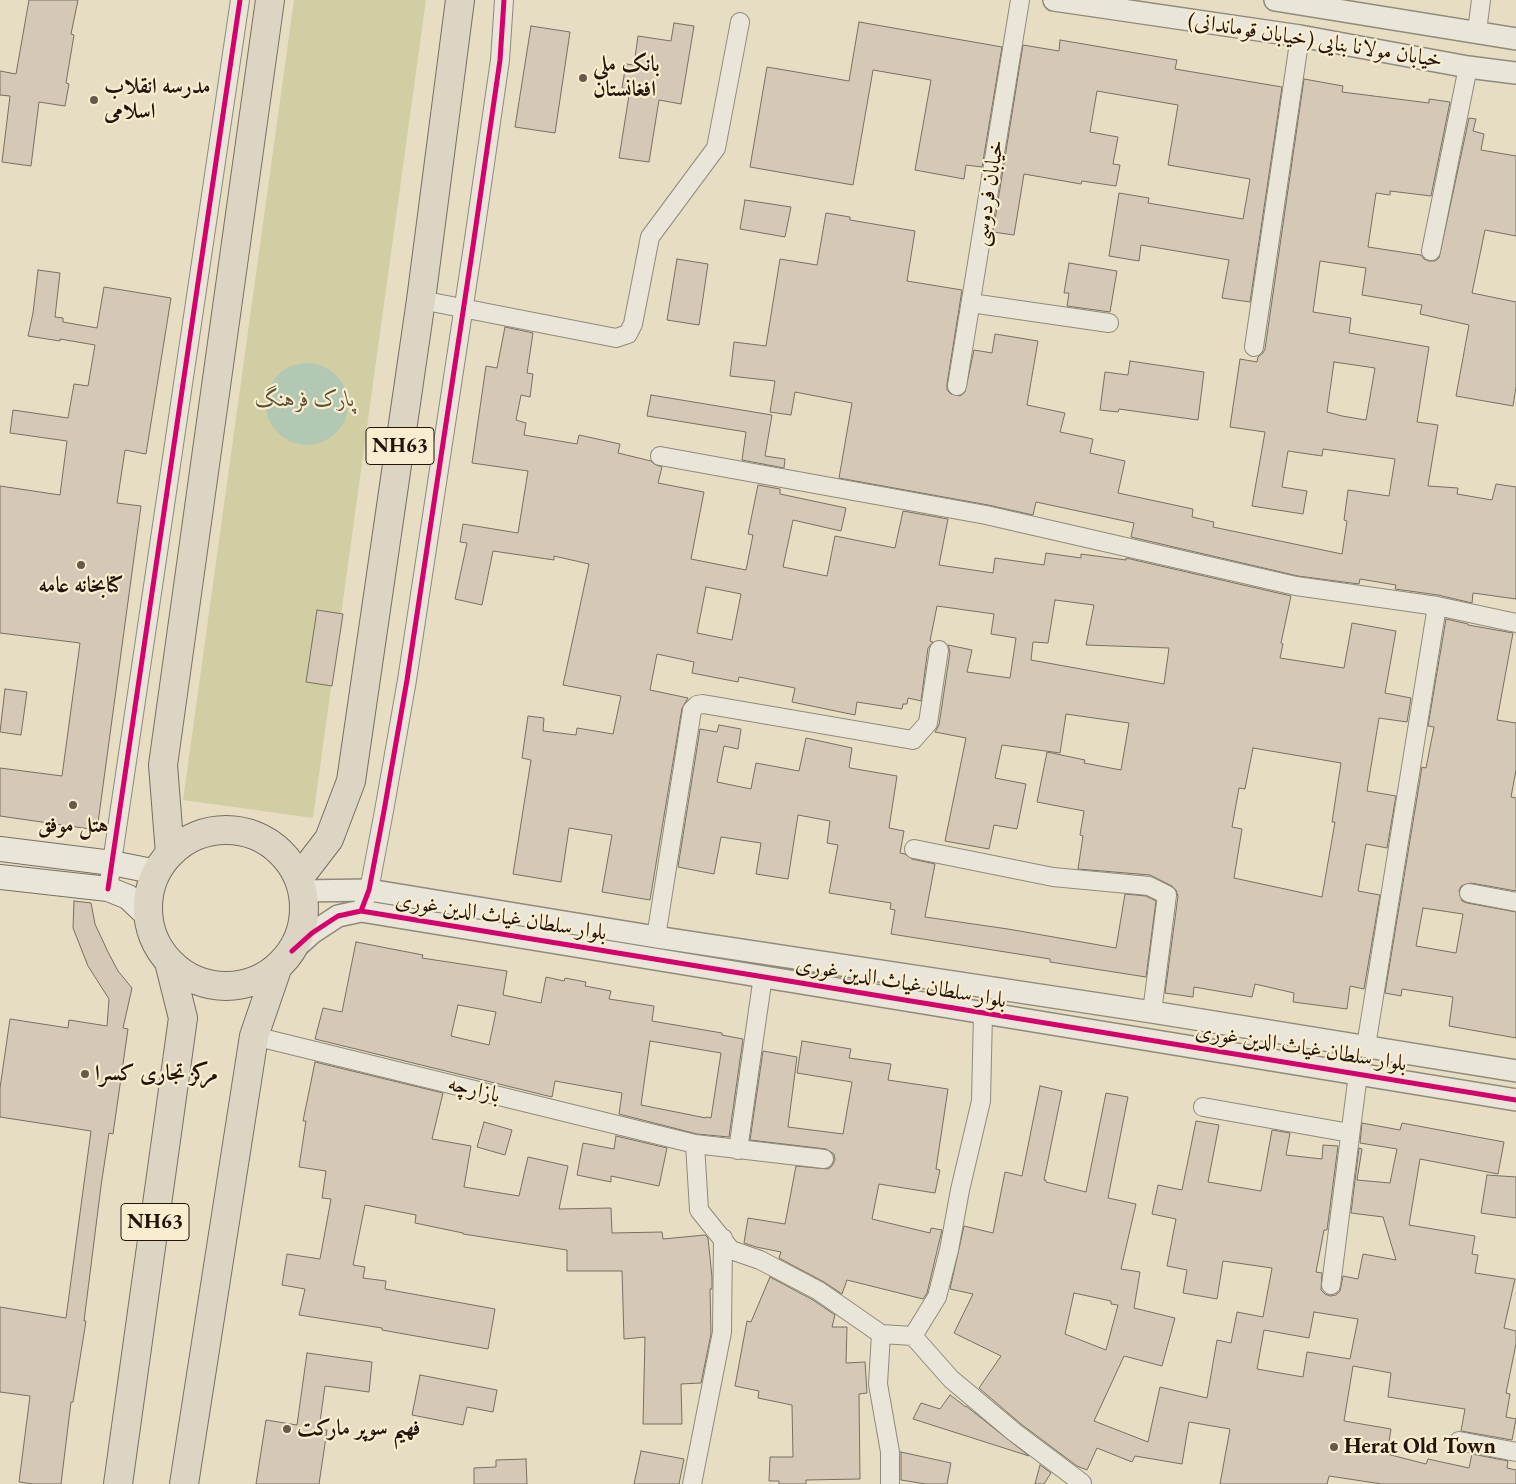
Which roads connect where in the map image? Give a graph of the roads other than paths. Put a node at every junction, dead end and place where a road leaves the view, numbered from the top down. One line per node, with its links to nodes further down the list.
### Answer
1 (240, 0): 29 (street)
2 (270, 0): 28 (highway)
3 (460, 0): 16 (highway, NH63)
4 (504, 0): 18 (street)
5 (1020, 0): 17 (street, خیابان فردوسی)
6 (1054, 0): 11 (street, خیابان مولانا بنایی (خیابان قوماندانی))
7 (1275, 0): 10 (street, خیابان مولانا بنایی (خیابان قوماندانی))
8 (1481, 0): 10 (street)
9 (740, 22): 18 (street)
10 (1477, 31): 12 (street, خیابان مولانا بنایی (خیابان قوماندانی))
11 (1300, 36): 13 (street, خیابان مولانا بنایی (خیابان قوماندانی)); 20 (street)
12 (1516, 39)
13 (1468, 67): 14 (street, خیابان مولانا بنایی (خیابان قوماندانی)); 15 (street)
14 (1516, 74)
15 (1431, 250)
16 (421, 300): 18 (street); 31 (highway, NH63)
17 (971, 303): 19 (street); 21 (street, خیابان فردوسی)
18 (464, 308): 33 (street)
19 (1108, 323)
20 (1254, 347)
21 (957, 386)
22 (660, 456): 23 (street)
23 (1437, 606): 24 (street); 45 (street)
24 (1516, 622)
25 (939, 650): 38 (street)
26 (0, 849): 29 (main road)
27 (914, 849): 42 (street)
28 (163, 863): 29 (main road); 31 (highway); 37 (highway)
29 (112, 864): 32 (street)
30 (0, 877): 32 (main road)
31 (300, 885): 33 (street); 39 (highway)
32 (108, 889): 37 (main road)
33 (369, 890): 36 (street); 38 (street)
34 (1469, 893): 35 (street)
35 (1516, 901)
36 (360, 911): 39 (street, بلوار سلطان غیاث الدین غوری); 41 (street, بلوار سلطان غیاث الدین غوری)
37 (154, 937): 40 (highway)
38 (656, 937): 42 (street)
39 (285, 960): 40 (highway); 44 (highway, NH63)
40 (169, 962): 61 (highway, NH63)
41 (763, 976): 43 (street, بلوار سلطان غیاث الدین غوری); 52 (street)
42 (1152, 1012): 45 (street)
43 (982, 1013): 47 (street, بلوار سلطان غیاث الدین غوری); 57 (street)
44 (254, 1036): 51 (street, بازارچه); 62 (highway, NH63)
45 (1366, 1046): 46 (street)
46 (1516, 1071)
47 (1358, 1074): 48 (street, بلوار سلطان غیاث الدین غوری); 50 (street)
48 (1516, 1100)
49 (1203, 1107): 50 (street)
50 (1350, 1133): 55 (street)
51 (695, 1144): 52 (street, بازارچه); 54 (street)
52 (738, 1150): 53 (street, بازارچه)
53 (824, 1159)
54 (723, 1238): 56 (street); 63 (street)
55 (1331, 1285)
56 (881, 1334): 57 (street); 64 (street)
57 (913, 1336): 60 (street)
58 (1459, 1441): 59 (street)
59 (1516, 1452)
60 (1082, 1483)
61 (118, 1484)
62 (184, 1484)
63 (692, 1484)
64 (890, 1484)

